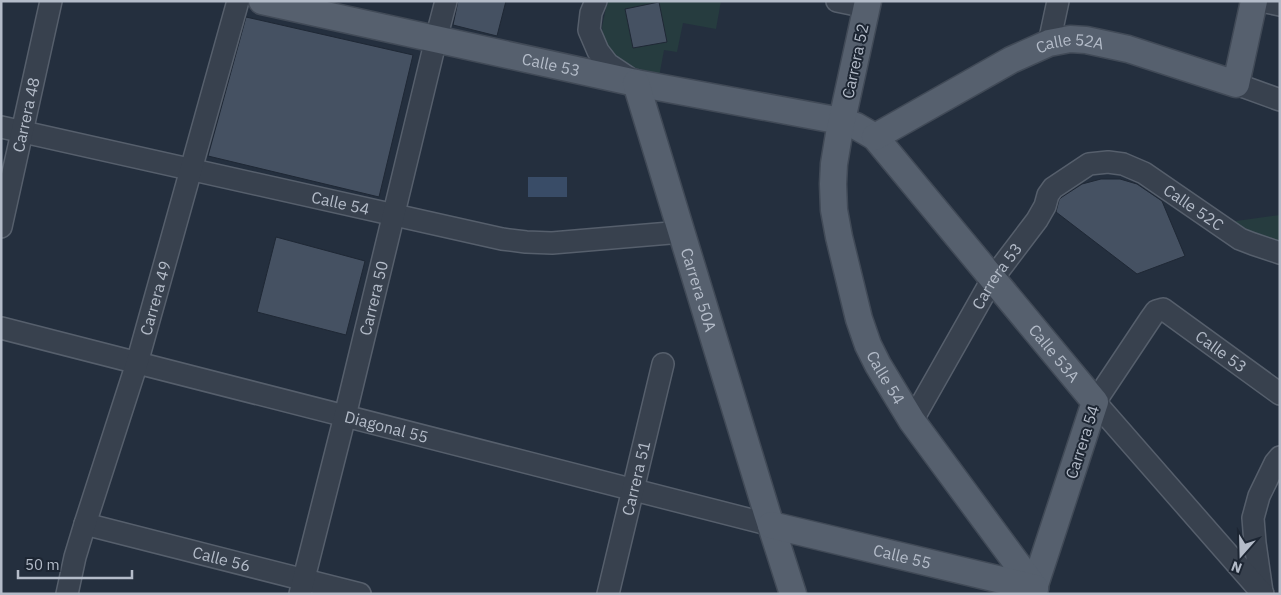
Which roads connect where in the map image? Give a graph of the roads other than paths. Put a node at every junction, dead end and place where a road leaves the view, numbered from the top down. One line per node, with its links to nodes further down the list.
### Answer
1 (51, 1): 19 (street, Carrera 48)
2 (238, 1): 22 (street, Carrera 49)
3 (262, 1): 12 (main road, Calle 53)
4 (446, 1): 12 (street, Carrera 50)
5 (596, 1): 14 (street)
6 (837, 1): 10 (street)
7 (1058, 1): 13 (street)
8 (1254, 1): 15 (main road)
9 (1260, 1): 11 (street)
10 (867, 4): 17 (main road, Carrera 52)
11 (1280, 5)
12 (436, 39): 14 (main road, Calle 53); 23 (street, Carrera 50)
13 (1049, 43): 15 (main road, Calle 52A); 20 (main road, Calle 52A)
14 (636, 83): 17 (main road, Calle 53); 25 (main road, Carrera 50A)
15 (1236, 84): 16 (street, Calle 52A)
16 (1280, 100)
17 (841, 121): 20 (main road, Calle 53A); 35 (main road, Calle 54)
18 (1, 127): 19 (street, Calle 54)
19 (23, 132): 22 (street, Calle 54); 24 (street, Carrera 48)
20 (875, 137): 27 (main road, Calle 53A)
21 (1108, 162): 26 (street, Calle 52C); 27 (street, Carrera 53)
22 (191, 170): 23 (street, Calle 54); 30 (street, Carrera 49)
23 (394, 215): 25 (street, Calle 54); 34 (street, Carrera 50)
24 (1, 227)
25 (682, 232): 39 (main road, Carrera 50A)
26 (1280, 253)
27 (993, 278): 33 (main road, Calle 53A); 35 (street, Carrera 53)
28 (1163, 309): 32 (street, Calle 53); 33 (street, Carrera 54)
29 (1, 328): 30 (street, Diagonal 55)
30 (137, 362): 34 (street, Diagonal 55); 38 (street, Carrera 49)
31 (663, 364): 37 (street, Carrera 51)
32 (1280, 394)
33 (1095, 402): 42 (main road, Carrera 54); 44 (street, Calle 53A)
34 (345, 416): 37 (street, Diagonal 55); 41 (street, Carrera 50)
35 (912, 421): 42 (main road, Calle 54)
36 (1280, 457): 44 (street)
37 (633, 490): 39 (street, Diagonal 55); 46 (street, Carrera 51)
38 (85, 524): 41 (street, Calle 56); 43 (street, Carrera 49)
39 (770, 525): 40 (main road, Calle 55); 47 (main road, Carrera 50A)
40 (803, 533): 42 (main road, Calle 55); 48 (main road)
41 (302, 587): 45 (street, Calle 56)
42 (1035, 592)
43 (68, 593)
44 (1262, 593)
45 (360, 594)
46 (608, 594)
47 (793, 594)
48 (811, 594)

